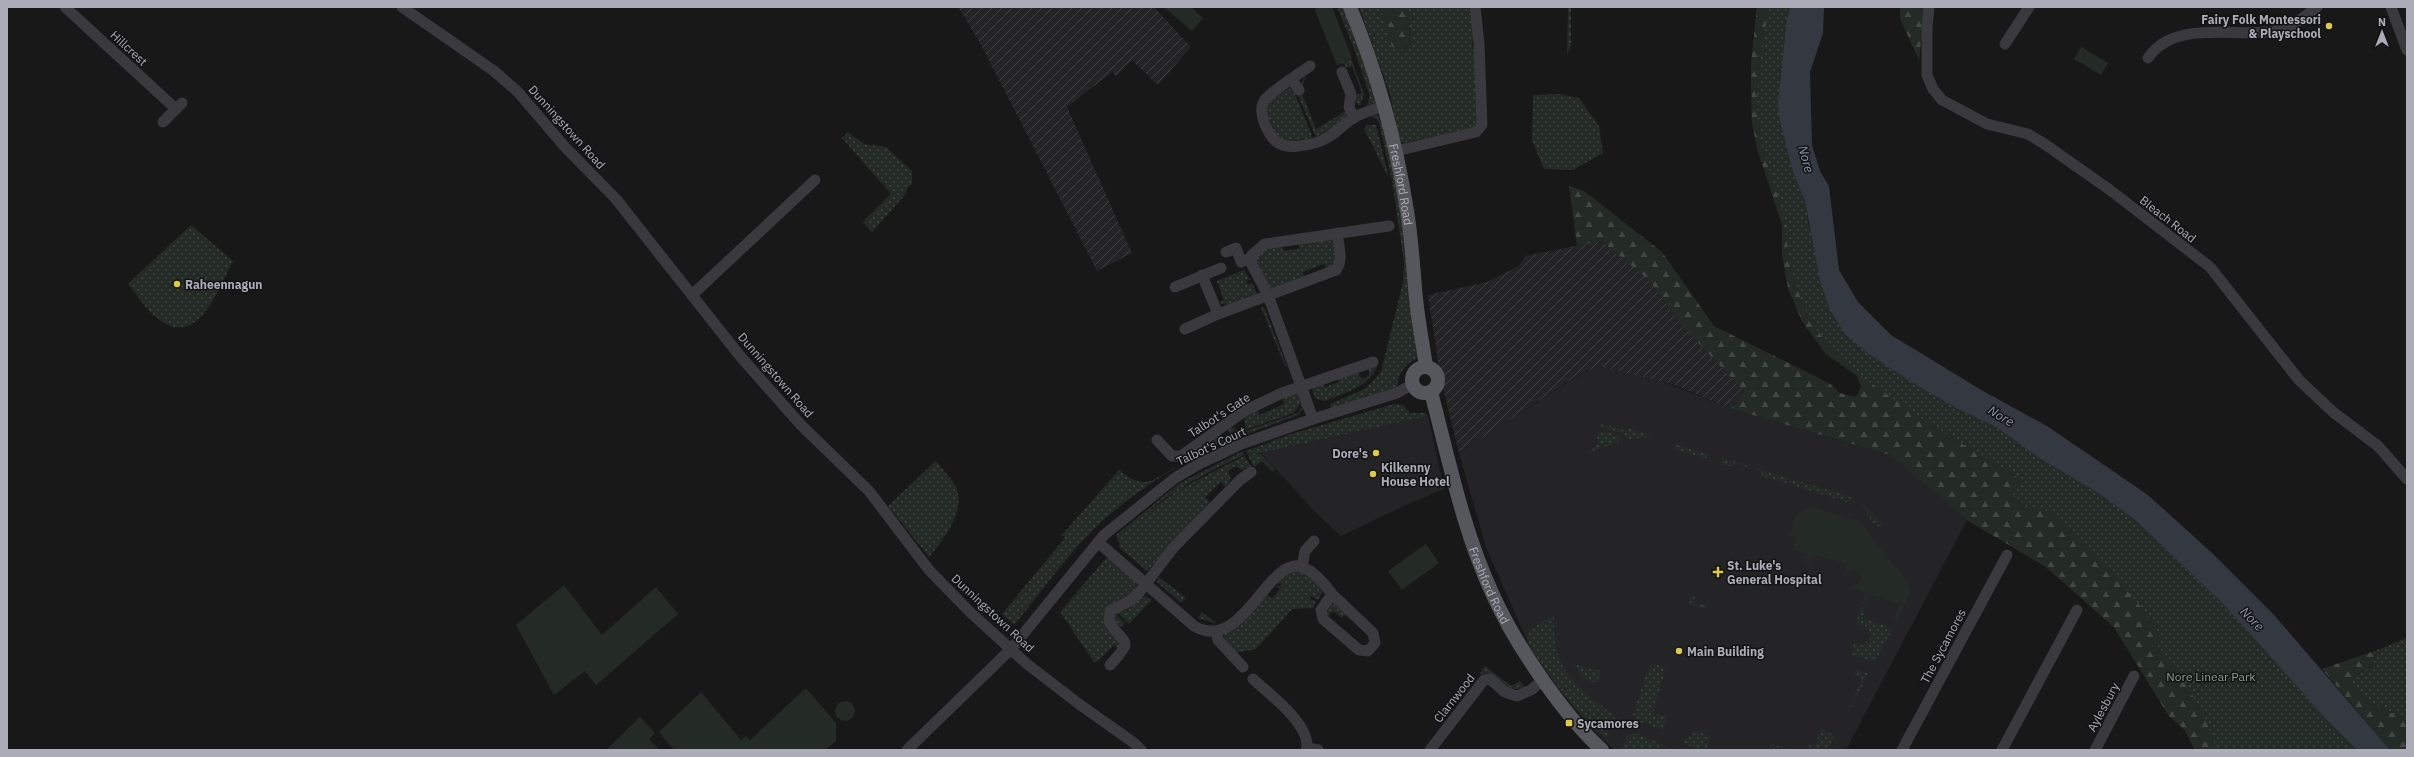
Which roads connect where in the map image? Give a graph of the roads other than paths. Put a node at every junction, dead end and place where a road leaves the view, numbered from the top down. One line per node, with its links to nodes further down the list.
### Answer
1 (65, 7): 18 (street, Hillcrest)
2 (402, 7): 28 (street, Dunningstown Road)
3 (1350, 7): 16 (main road, Freshford Road)
4 (1475, 7): 19 (street)
5 (1930, 7): 40 (street, Bleach Road)
6 (2028, 7): 9 (street)
7 (2317, 7): 11 (street)
8 (2392, 7): 10 (street)
9 (2006, 44)
10 (2407, 50)
11 (2148, 58)
12 (1310, 66): 14 (street)
13 (1342, 72): 17 (street)
14 (1292, 80): 15 (street); 17 (street)
15 (1299, 90)
16 (1384, 105): 17 (street); 19 (main road, Freshford Road)
17 (1354, 118)
18 (163, 122)
19 (1396, 151): 33 (main road, Freshford Road)
20 (814, 180): 28 (street)
21 (1389, 226): 22 (street)
22 (1337, 233): 24 (street); 29 (street)
23 (1226, 252): 24 (street)
24 (1252, 258): 29 (street)
25 (1221, 268): 26 (street)
26 (1202, 275): 27 (street); 30 (street)
27 (1175, 287)
28 (692, 295): 49 (street, Dunningstown Road)
29 (1268, 295): 30 (street); 35 (street)
30 (1218, 314): 31 (street)
31 (1186, 329)
32 (1373, 362): 35 (street, Talbot's Gate)
33 (1426, 367): 34 (main road); 36 (main road)
34 (1413, 384): 36 (main road); 37 (street, Talbot's Court)
35 (1302, 386): 37 (street); 38 (street, Talbot's Gate)
36 (1431, 392): 54 (main road, Freshford Road)
37 (1313, 419): 42 (street, Talbot's Court)
38 (1157, 440)
39 (1252, 472): 45 (street)
40 (2407, 480)
41 (1314, 541): 44 (street)
42 (1098, 542): 45 (street); 49 (street, Talbot's Court)
43 (2007, 555): 61 (street, The Sycamores)
44 (1302, 567): 46 (street); 48 (street)
45 (1145, 584): 48 (street); 51 (street)
46 (1332, 594): 46 (street)
47 (2077, 610): 62 (street)
48 (1216, 631): 50 (street)
49 (1011, 648): 56 (street, Talbot's Court); 57 (street, Dunningstown Road)
50 (1242, 662)
51 (1110, 665)
52 (2134, 676): 63 (street, Aylesbury)
53 (1253, 679): 55 (street)
54 (1543, 680): 59 (street, Clarnwood); 60 (main road, Freshford Road)
55 (1307, 749): 58 (street)
56 (907, 750)
57 (1141, 750)
58 (1318, 750)
59 (1430, 750)
60 (1602, 750)
61 (1902, 750)
62 (2002, 750)
63 (2095, 750)

